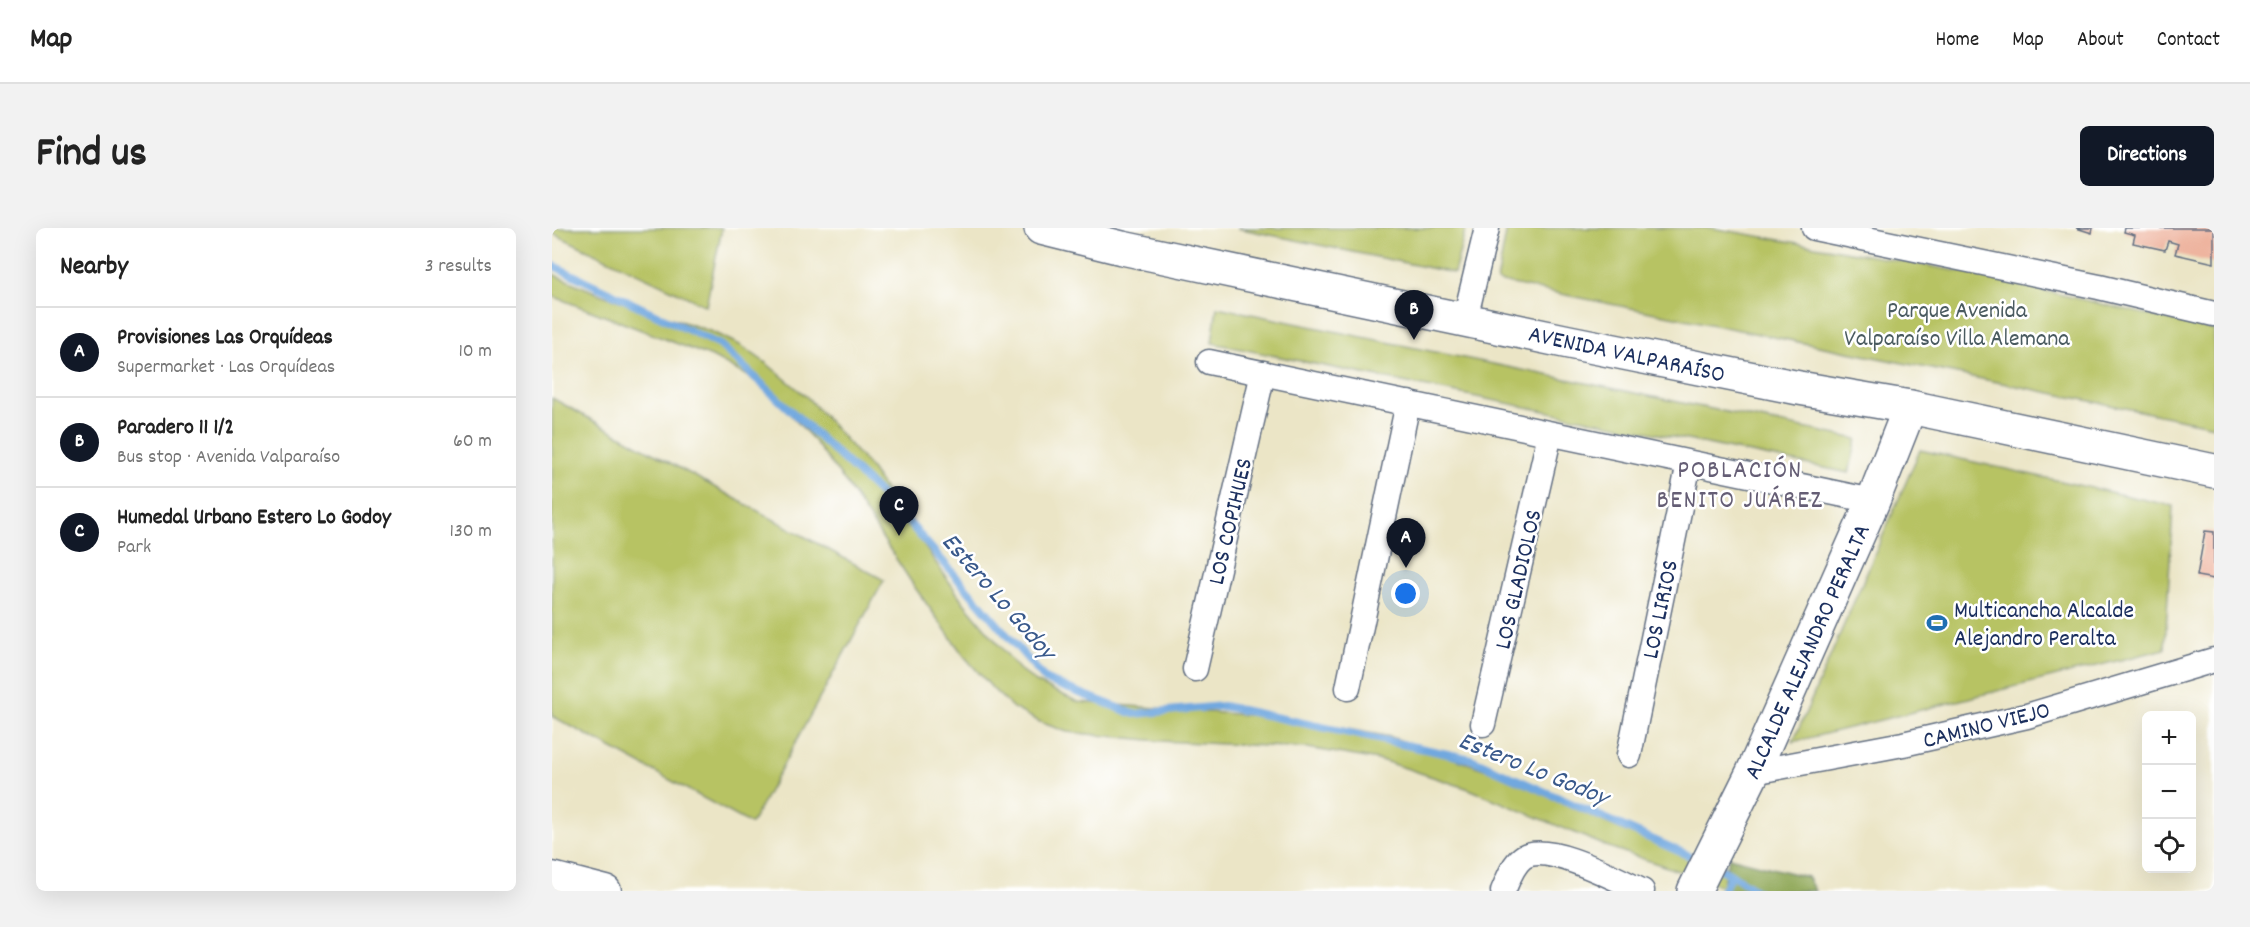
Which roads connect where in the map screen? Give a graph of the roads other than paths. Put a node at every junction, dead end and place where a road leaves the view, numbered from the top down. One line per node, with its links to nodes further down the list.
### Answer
1 (1041, 228): 4 (main road, AVENIDA VALPARAÍSO)
2 (1487, 228): 6 (street)
3 (1819, 228): 5 (street)
4 (1126, 238): 6 (main road, AVENIDA VALPARAÍSO)
5 (2214, 314)
6 (1465, 319): 10 (main road, AVENIDA VALPARAÍSO)
7 (1209, 362): 8 (street)
8 (1263, 373): 9 (street); 16 (street, LOS COPIHUES)
9 (1408, 403): 11 (street); 17 (street)
10 (1910, 407): 13 (main road, AVENIDA VALPARAÍSO); 14 (main road, ALCALDE ALEJANDRO PERALTA)
11 (1550, 434): 12 (street); 18 (street, LOS GLADIOLOS)
12 (1689, 463): 14 (street); 19 (street, LOS LIRIOS)
13 (2214, 471)
14 (1873, 501): 20 (main road, ALCALDE ALEJANDRO PERALTA)
15 (2214, 660): 20 (street, CAMINO VIEJO)
16 (1195, 669)
17 (1347, 688)
18 (1484, 724)
19 (1629, 755)
20 (1753, 772): 22 (main road, ALCALDE ALEJANDRO PERALTA)
21 (552, 877): 23 (street)
22 (1694, 890)
23 (606, 891)
24 (1503, 891): 25 (street)
25 (1642, 891)

